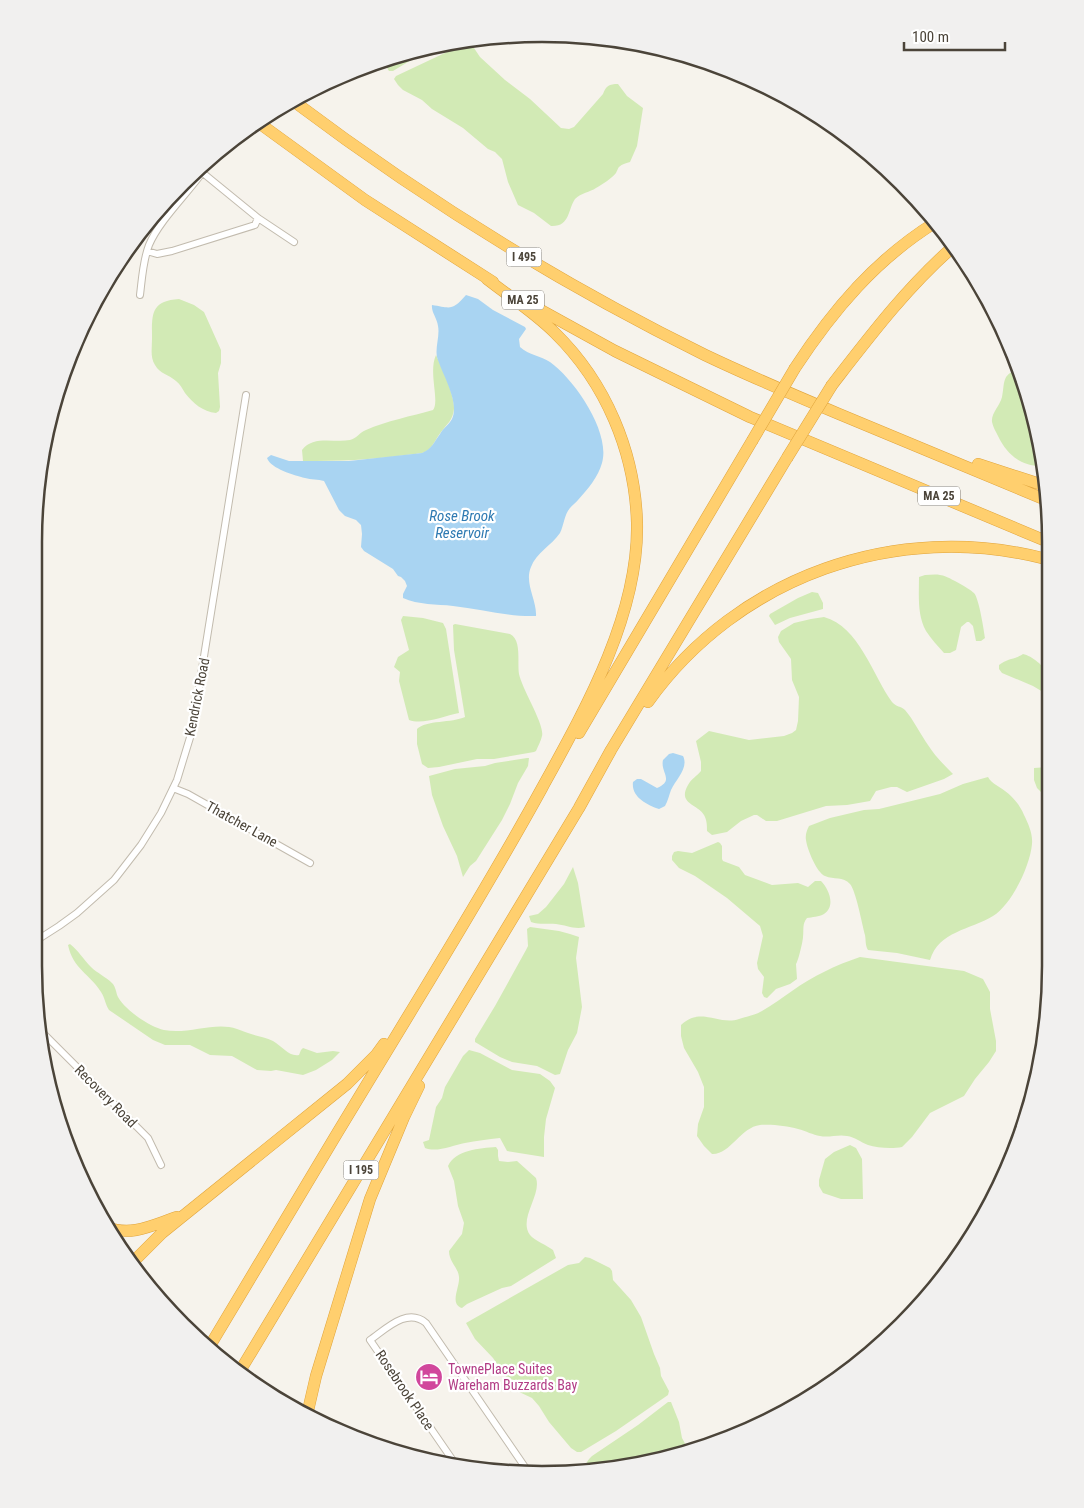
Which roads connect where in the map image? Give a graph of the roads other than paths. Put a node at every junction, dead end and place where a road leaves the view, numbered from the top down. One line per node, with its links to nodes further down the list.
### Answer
1 (299, 105): 13 (highway, I 495)
2 (264, 127): 10 (highway)
3 (204, 174): 5 (street)
4 (182, 196): 8 (street)
5 (258, 218): 7 (street); 8 (street)
6 (929, 227): 18 (highway, bridge)
7 (294, 242)
8 (147, 251): 11 (street)
9 (948, 252): 20 (highway, bridge)
10 (487, 279): 16 (highway, MA 25); 18 (highway)
11 (140, 295)
12 (246, 395): 19 (street, Kendrick Road)
13 (908, 443): 14 (highway); 15 (highway, MA 25)
14 (1038, 483)
15 (1039, 497)
16 (1042, 539)
17 (1042, 558): 20 (highway)
18 (548, 778): 23 (highway, I 195)
19 (173, 788): 21 (street, Thatcher Lane); 22 (street, Kendrick Road)
20 (579, 808): 24 (highway, I 195)
21 (310, 863)
22 (42, 937)
23 (416, 1003): 27 (highway); 30 (highway, I 195)
24 (458, 1010): 31 (highway, I 195); 32 (highway)
25 (48, 1038): 26 (street, Recovery Road)
26 (162, 1165)
27 (186, 1214): 28 (highway); 29 (highway)
28 (119, 1231)
29 (137, 1258)
30 (212, 1342)
31 (243, 1365)
32 (316, 1376): 33 (highway); 34 (highway)
33 (309, 1408)
34 (315, 1411)
35 (450, 1457): 36 (street, Rosebrook Place)
36 (523, 1465)

